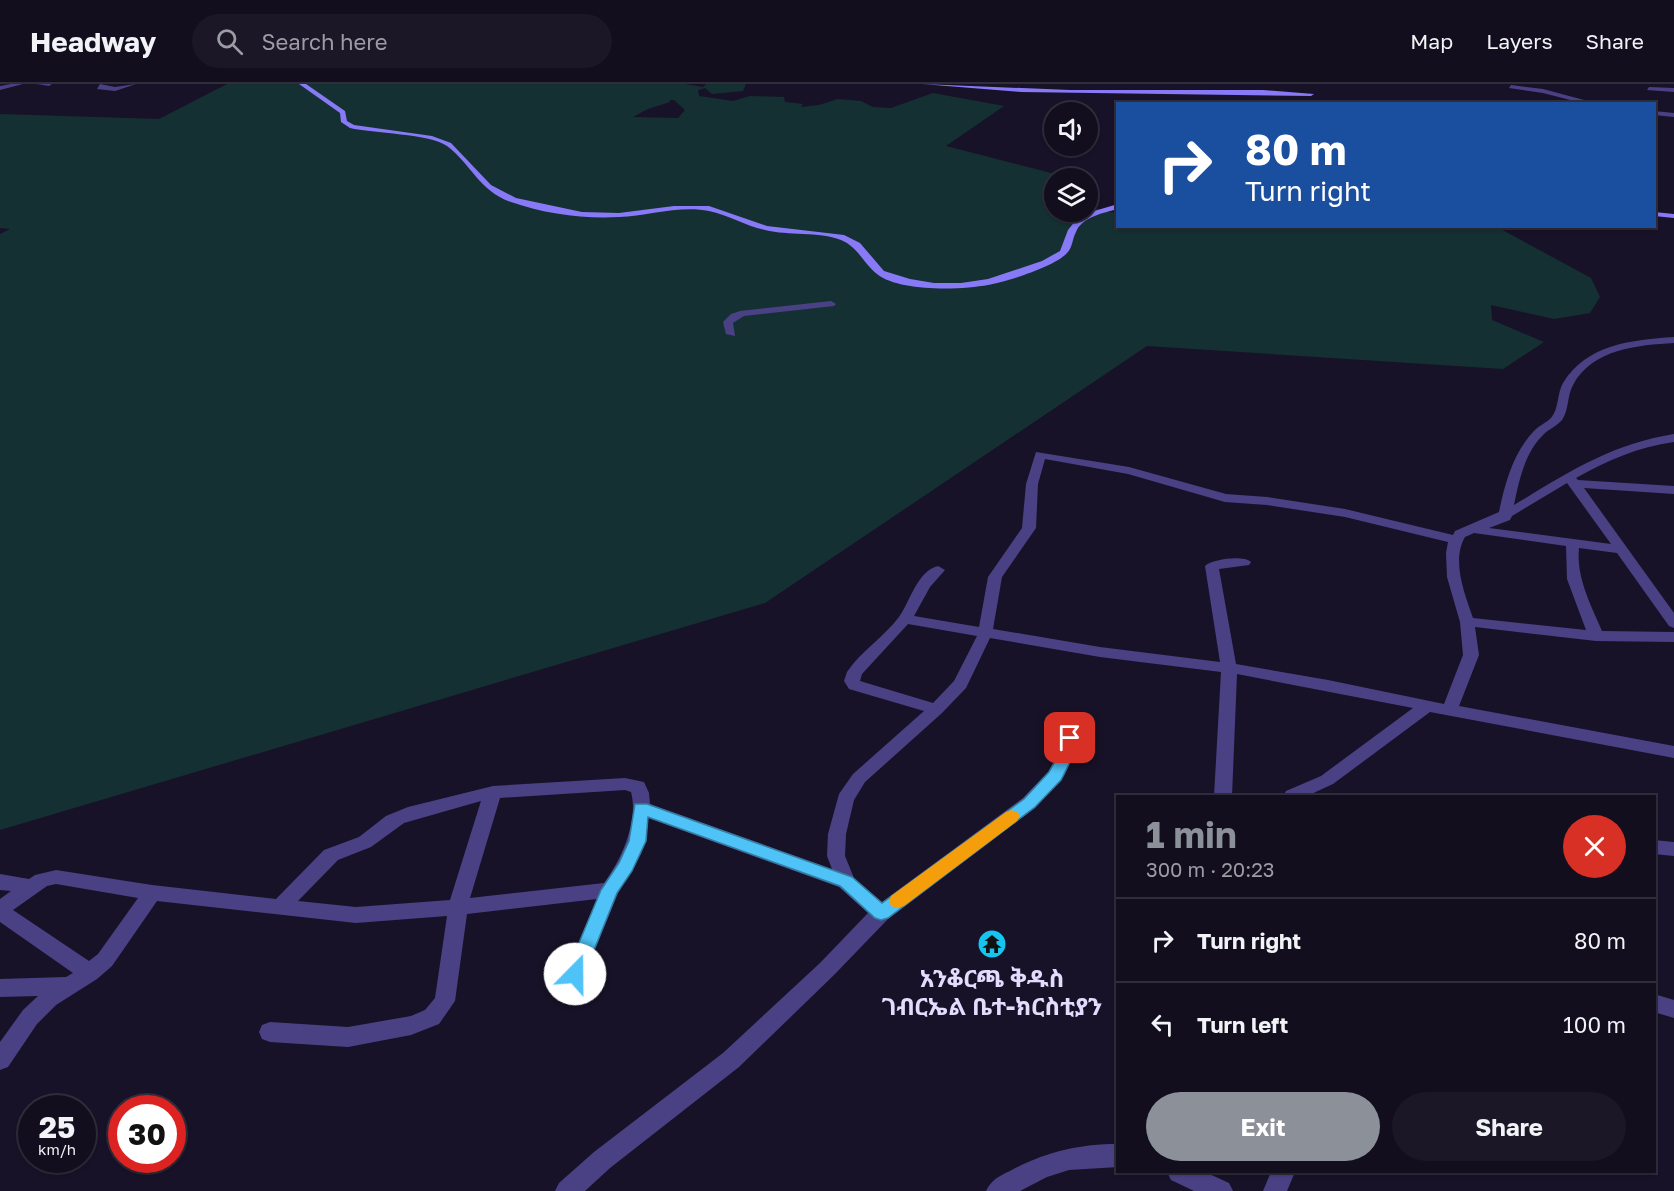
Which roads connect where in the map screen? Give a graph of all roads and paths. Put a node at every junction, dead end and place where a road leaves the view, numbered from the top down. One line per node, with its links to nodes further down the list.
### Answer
1 (6, 84): 9 (street)
2 (20, 84): 9 (street)
3 (40, 84): 4 (street)
4 (49, 84)
5 (103, 84): 6 (street)
6 (133, 84)
7 (302, 84): 17 (main road)
8 (925, 84): 13 (main road)
9 (0, 87)
10 (1511, 87): 14 (street)
11 (1649, 89): 12 (street)
12 (1674, 90)
13 (1307, 102)
14 (1588, 102)
15 (1656, 113): 16 (street)
16 (1674, 115)
17 (1116, 207)
18 (1656, 214): 19 (main road)
19 (1674, 216)
20 (831, 304): 21 (street)
21 (731, 334)
22 (1674, 340): 26 (street)
23 (1674, 438): 24 (street)
24 (1573, 481): 25 (street); 26 (street); 30 (street)
25 (1674, 490)
26 (1505, 516): 27 (street)
27 (1476, 530): 28 (street); 29 (street)
28 (1455, 540): 34 (street); 36 (street)
29 (1573, 543): 30 (street); 37 (street)
30 (1623, 550): 35 (street)
31 (1244, 562): 39 (street)
32 (938, 570): 33 (street)
33 (905, 619): 36 (street); 41 (street)
34 (1467, 622): 37 (street); 42 (street)
35 (1674, 623)
36 (985, 633): 39 (street); 41 (street)
37 (1596, 636): 38 (street)
38 (1674, 637)
39 (1229, 668): 40 (street); 46 (street)
40 (1427, 706): 42 (street); 47 (street)
41 (936, 709): 52 (street)
42 (1449, 710): 44 (street)
43 (1074, 720): 59 (street)
44 (1674, 752)
45 (493, 792): 48 (street); 56 (street); 57 (street)
46 (1223, 795)
47 (1294, 795)
48 (641, 808): 52 (street); 54 (street)
49 (1656, 847): 50 (street)
50 (1674, 849)
51 (0, 882): 53 (street)
52 (846, 882): 59 (street)
53 (31, 887): 55 (street); 58 (street)
54 (610, 890): 57 (street); 63 (street)
55 (153, 893): 56 (street); 60 (street)
56 (281, 906): 57 (street)
57 (458, 907): 66 (street)
58 (0, 910): 60 (street)
59 (881, 913): 71 (street)
60 (90, 973): 61 (street)
61 (68, 986): 62 (street); 67 (street)
62 (0, 988)
63 (567, 995)
64 (1656, 1004): 65 (street)
65 (1674, 1008)
66 (270, 1032)
67 (0, 1060)
68 (1116, 1156): 72 (street)
69 (1181, 1173): 73 (street)
70 (1283, 1173): 74 (street)
71 (567, 1191)
72 (998, 1191)
73 (1221, 1191)
74 (1275, 1191)

